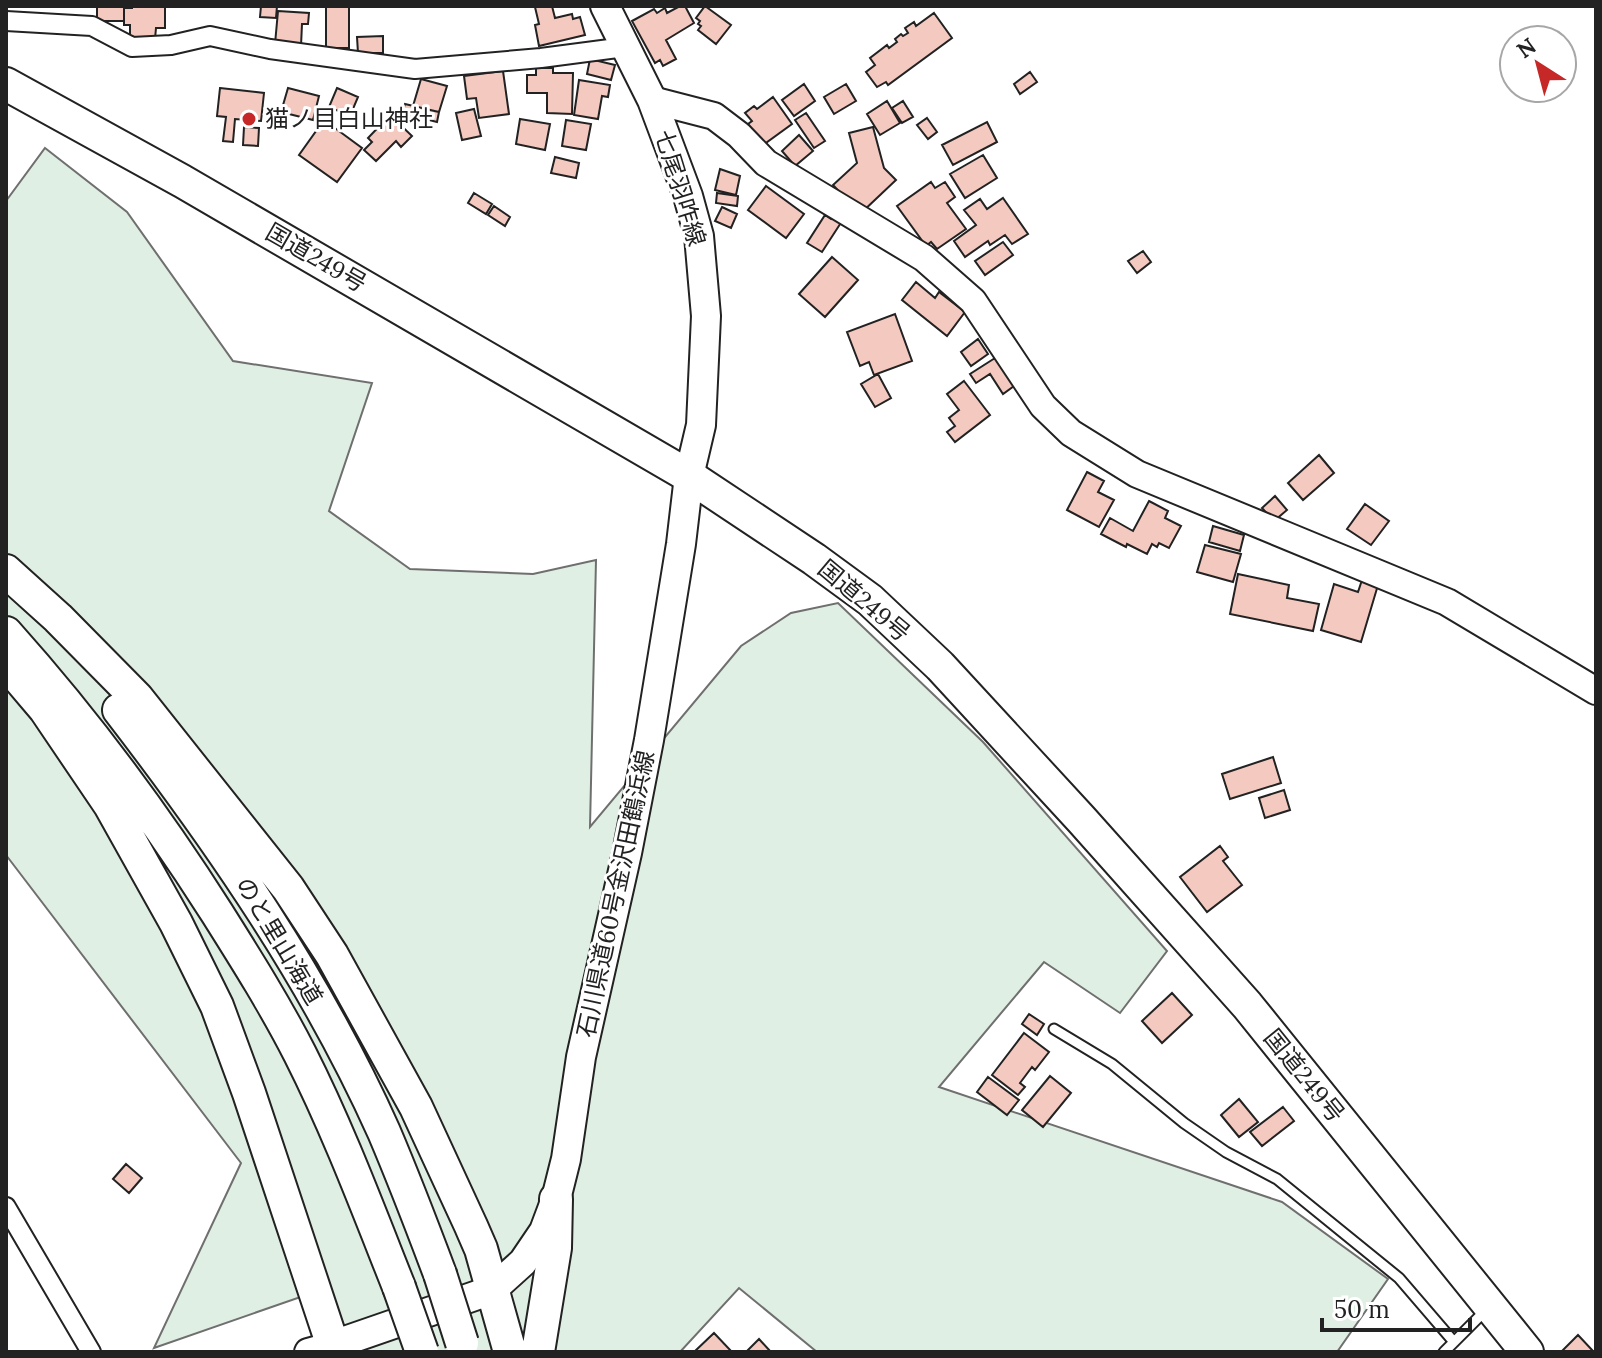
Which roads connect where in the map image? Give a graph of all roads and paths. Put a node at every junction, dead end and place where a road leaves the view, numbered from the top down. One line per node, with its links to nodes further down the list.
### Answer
1 (605, 6): 3 (main road, 七尾羽咋線)
2 (6, 21): 3 (street)
3 (625, 47): 5 (main road, 七尾羽咋線)
4 (6, 84): 6 (highway, 国道249号)
5 (652, 100): 6 (main road, 七尾羽咋線); 11 (street)
6 (689, 476): 13 (main road, 石川県道60号金沢田鶴浜線); 16 (highway, 国道249号)
7 (6, 571): 15 (highway)
8 (6, 581): 18 (highway, のと里山海道, bridge)
9 (6, 633): 21 (highway, のと里山海道, bridge)
10 (6, 663): 19 (highway)
11 (1596, 691)
12 (1054, 1029): 17 (lane)
13 (556, 1199): 15 (main road, 石川県道60号金沢田鶴浜線); 23 (highway)
14 (6, 1207): 20 (street)
15 (492, 1290): 19 (main road); 22 (highway)
16 (1489, 1306): 17 (lane); 25 (highway, 国道249号)
17 (1454, 1342): 24 (lane)
18 (464, 1348)
19 (325, 1350)
20 (91, 1352)
21 (422, 1352)
22 (510, 1352)
23 (538, 1352)
24 (1444, 1352)
25 (1527, 1352)

